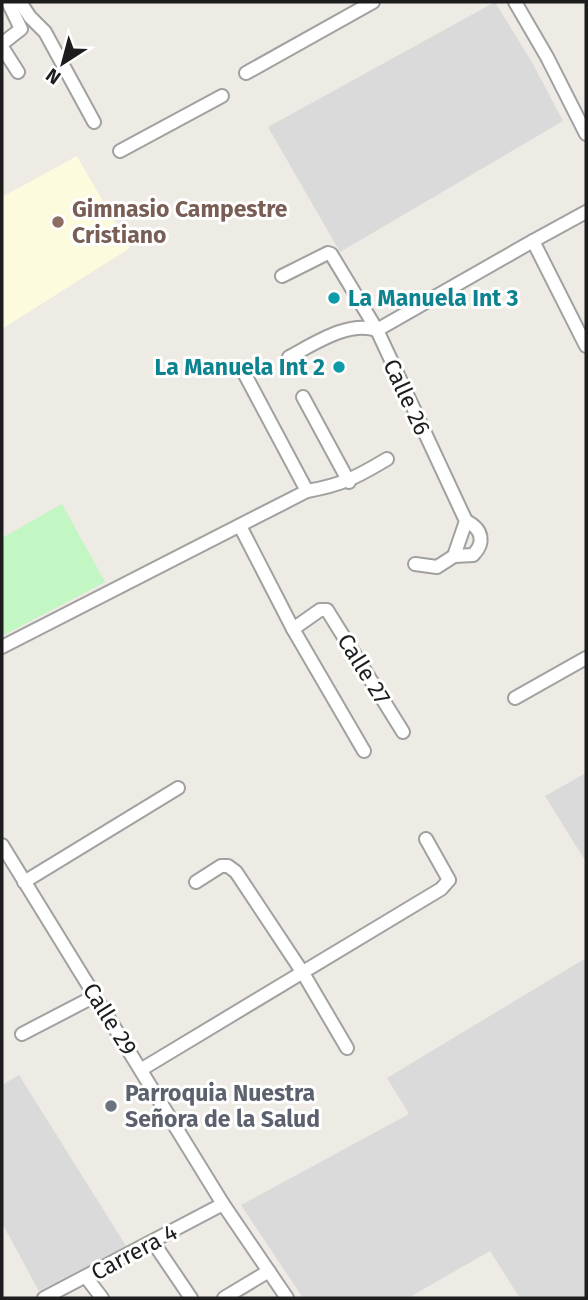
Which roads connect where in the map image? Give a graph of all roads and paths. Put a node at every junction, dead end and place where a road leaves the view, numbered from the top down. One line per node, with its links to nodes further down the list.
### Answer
1 (8, 2): 5 (street)
2 (20, 2): 8 (street)
3 (373, 2): 6 (street)
4 (515, 2): 9 (street)
5 (18, 72)
6 (246, 73)
7 (222, 96): 10 (street)
8 (94, 122)
9 (586, 134)
10 (120, 151)
11 (586, 212): 12 (street)
12 (533, 241): 14 (street); 15 (street)
13 (282, 276): 14 (street, Calle 26)
14 (377, 331): 16 (street); 22 (street, Calle 26)
15 (586, 346)
16 (289, 357)
17 (242, 369): 21 (street)
18 (303, 397): 20 (street)
19 (387, 459): 20 (street)
20 (349, 482): 21 (street)
21 (307, 491): 23 (street)
22 (466, 522): 24 (street); 24 (street, Calle 26)
23 (240, 526): 26 (street); 27 (street)
24 (454, 556): 25 (street)
25 (415, 564)
26 (293, 629): 30 (street, Calle 27); 31 (street)
27 (2, 647)
28 (586, 658): 29 (street)
29 (515, 698)
30 (402, 732)
31 (364, 751)
32 (178, 788): 35 (street)
33 (426, 839): 37 (street)
34 (2, 845): 35 (street, Calle 29)
35 (24, 882): 38 (street, Calle 29)
36 (196, 882): 37 (street)
37 (303, 973): 40 (street); 41 (street)
38 (95, 996): 39 (street); 41 (street, Calle 29)
39 (22, 1034)
40 (347, 1048)
41 (142, 1069): 42 (street, Calle 29)
42 (223, 1204): 43 (street, Carrera 4); 44 (street, Calle 29)
43 (153, 1242): 45 (street, Carrera 4); 48 (street)
44 (269, 1271): 49 (street); 50 (street, Calle 29)
45 (86, 1277): 46 (street, Carrera 4); 47 (street)
46 (44, 1298)
47 (102, 1298)
48 (191, 1298)
49 (224, 1298)
50 (287, 1298)

